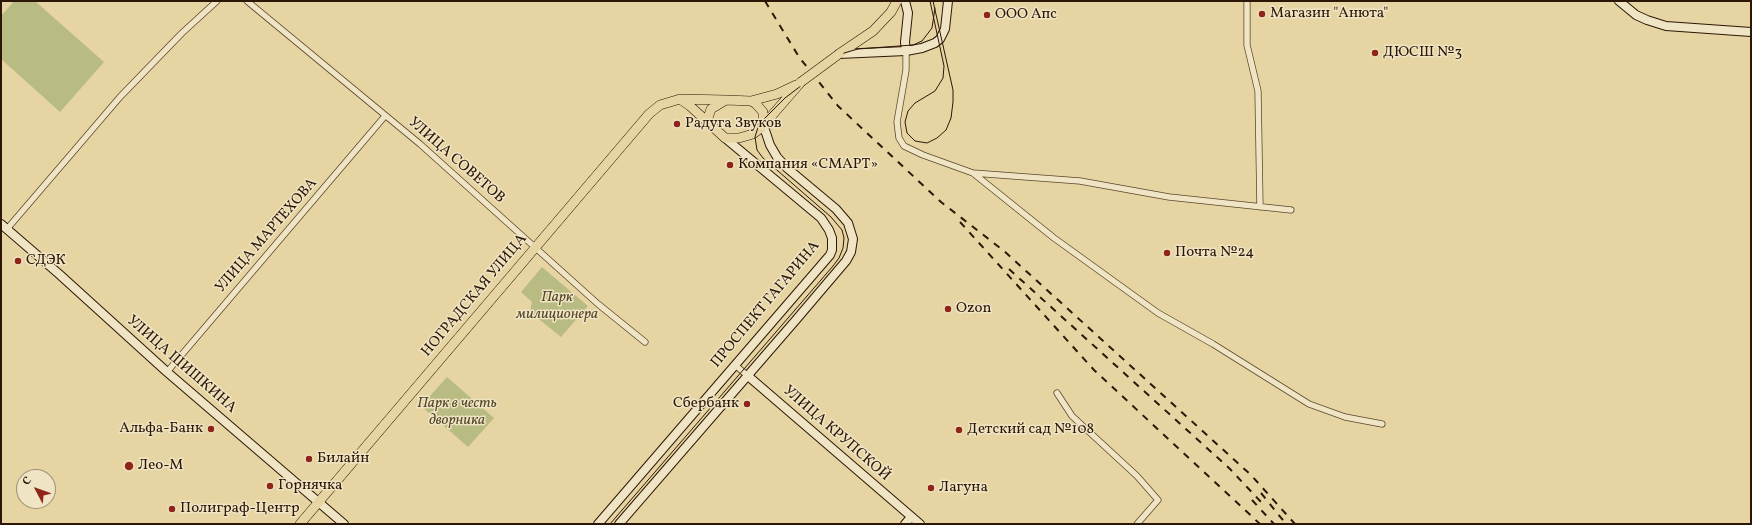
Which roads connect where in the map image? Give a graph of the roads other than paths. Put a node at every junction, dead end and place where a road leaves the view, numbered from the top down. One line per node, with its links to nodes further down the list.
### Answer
1 (217, 1): 22 (street)
2 (247, 1): 15 (street, УЛИЦА СОВЕТОВ)
3 (897, 1): 10 (main road)
4 (905, 1): 9 (main road)
5 (948, 1): 9 (main road)
6 (1247, 1): 20 (street)
7 (1619, 1): 8 (main road)
8 (1751, 32)
9 (906, 51): 10 (main road); 19 (street)
10 (839, 54): 11 (main road, bridge)
11 (801, 82): 14 (main road); 17 (main road)
12 (680, 99): 13 (main road, НОГРАДСКАЯ УЛИЦА); 16 (main road); 23 (main road, НОГРАДСКАЯ УЛИЦА)
13 (726, 100): 14 (main road); 16 (main road)
14 (751, 101): 17 (main road)
15 (386, 116): 23 (street, УЛИЦА СОВЕТОВ); 26 (street, УЛИЦА МАРТЕХОВА)
16 (709, 124): 18 (main road)
17 (763, 124): 18 (main road); 27 (main road)
18 (725, 138): 25 (main road, ПРОСПЕКТ ГАГАРИНА)
19 (973, 173): 20 (street); 29 (street)
20 (1260, 207): 21 (street)
21 (1292, 210)
22 (4, 226): 26 (main road, УЛИЦА ШИШКИНА)
23 (535, 247): 24 (street, УЛИЦА СОВЕТОВ); 30 (main road, НОГРАДСКАЯ УЛИЦА)
24 (645, 342)
25 (735, 365): 27 (street, УЛИЦА КРУПСКОЙ); 34 (main road, ПРОСПЕКТ ГАГАРИНА)
26 (167, 372): 30 (main road, УЛИЦА ШИШКИНА)
27 (748, 376): 31 (main road, УЛИЦА КРУПСКОЙ); 35 (main road)
28 (1057, 393): 38 (street)
29 (1382, 424)
30 (319, 502): 32 (main road, НОГРАДСКАЯ УЛИЦА); 33 (main road, УЛИЦА ШИШКИНА)
31 (911, 517): 36 (main road); 37 (main road, УЛИЦА КРУПСКОЙ)
32 (300, 524)
33 (344, 524)
34 (598, 524)
35 (619, 524)
36 (905, 524)
37 (920, 524)
38 (1137, 524)

